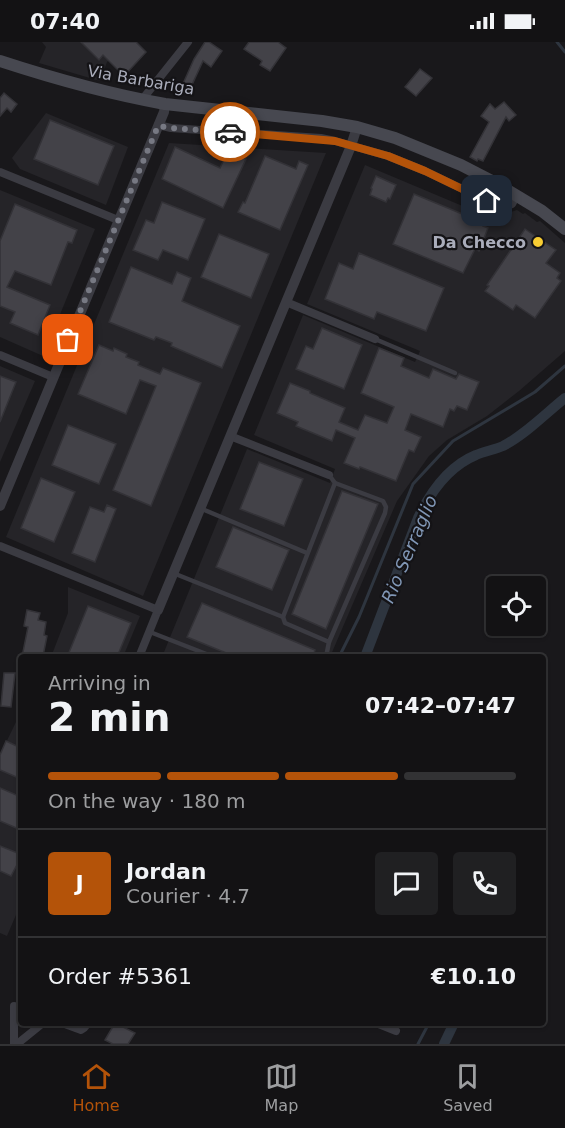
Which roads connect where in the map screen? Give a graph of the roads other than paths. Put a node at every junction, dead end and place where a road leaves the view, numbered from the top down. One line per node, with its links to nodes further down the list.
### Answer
1 (188, 42): 3 (street)
2 (0, 61): 3 (main road, Via Barbariga)
3 (144, 100): 4 (main road, Via Barbariga)
4 (165, 104): 5 (street); 6 (main road, Via Barbariga)
5 (158, 126): 7 (street); 10 (street)
6 (357, 128): 7 (street); 9 (main road, Via Barbariga)
7 (351, 146): 9 (street); 12 (street)
8 (0, 172): 10 (street)
9 (517, 195): 11 (main road, Via Barbariga)
10 (118, 220): 16 (street)
11 (565, 229)
12 (286, 302): 13 (street); 17 (street)
13 (375, 339): 15 (lane)
14 (0, 355): 16 (street)
15 (455, 373)
16 (53, 377): 20 (street)
17 (230, 436): 18 (street); 21 (street)
18 (329, 475): 19 (lane)
19 (335, 483): 23 (lane); 28 (lane)
20 (0, 506)
21 (200, 509): 23 (lane); 24 (street)
22 (0, 546): 25 (street)
23 (307, 554): 26 (lane)
24 (173, 573): 25 (street); 26 (lane)
25 (158, 610): 27 (street)
26 (283, 617): 28 (lane)
27 (149, 632): 29 (street); 30 (lane)
28 (330, 642): 31 (lane)
29 (139, 654)
30 (206, 654)
31 (327, 654)
32 (14, 1006): 38 (street)
33 (39, 1026): 38 (street)
34 (70, 1026): 35 (street)
35 (86, 1026)
36 (384, 1026): 37 (street)
37 (396, 1031)
38 (16, 1044)

